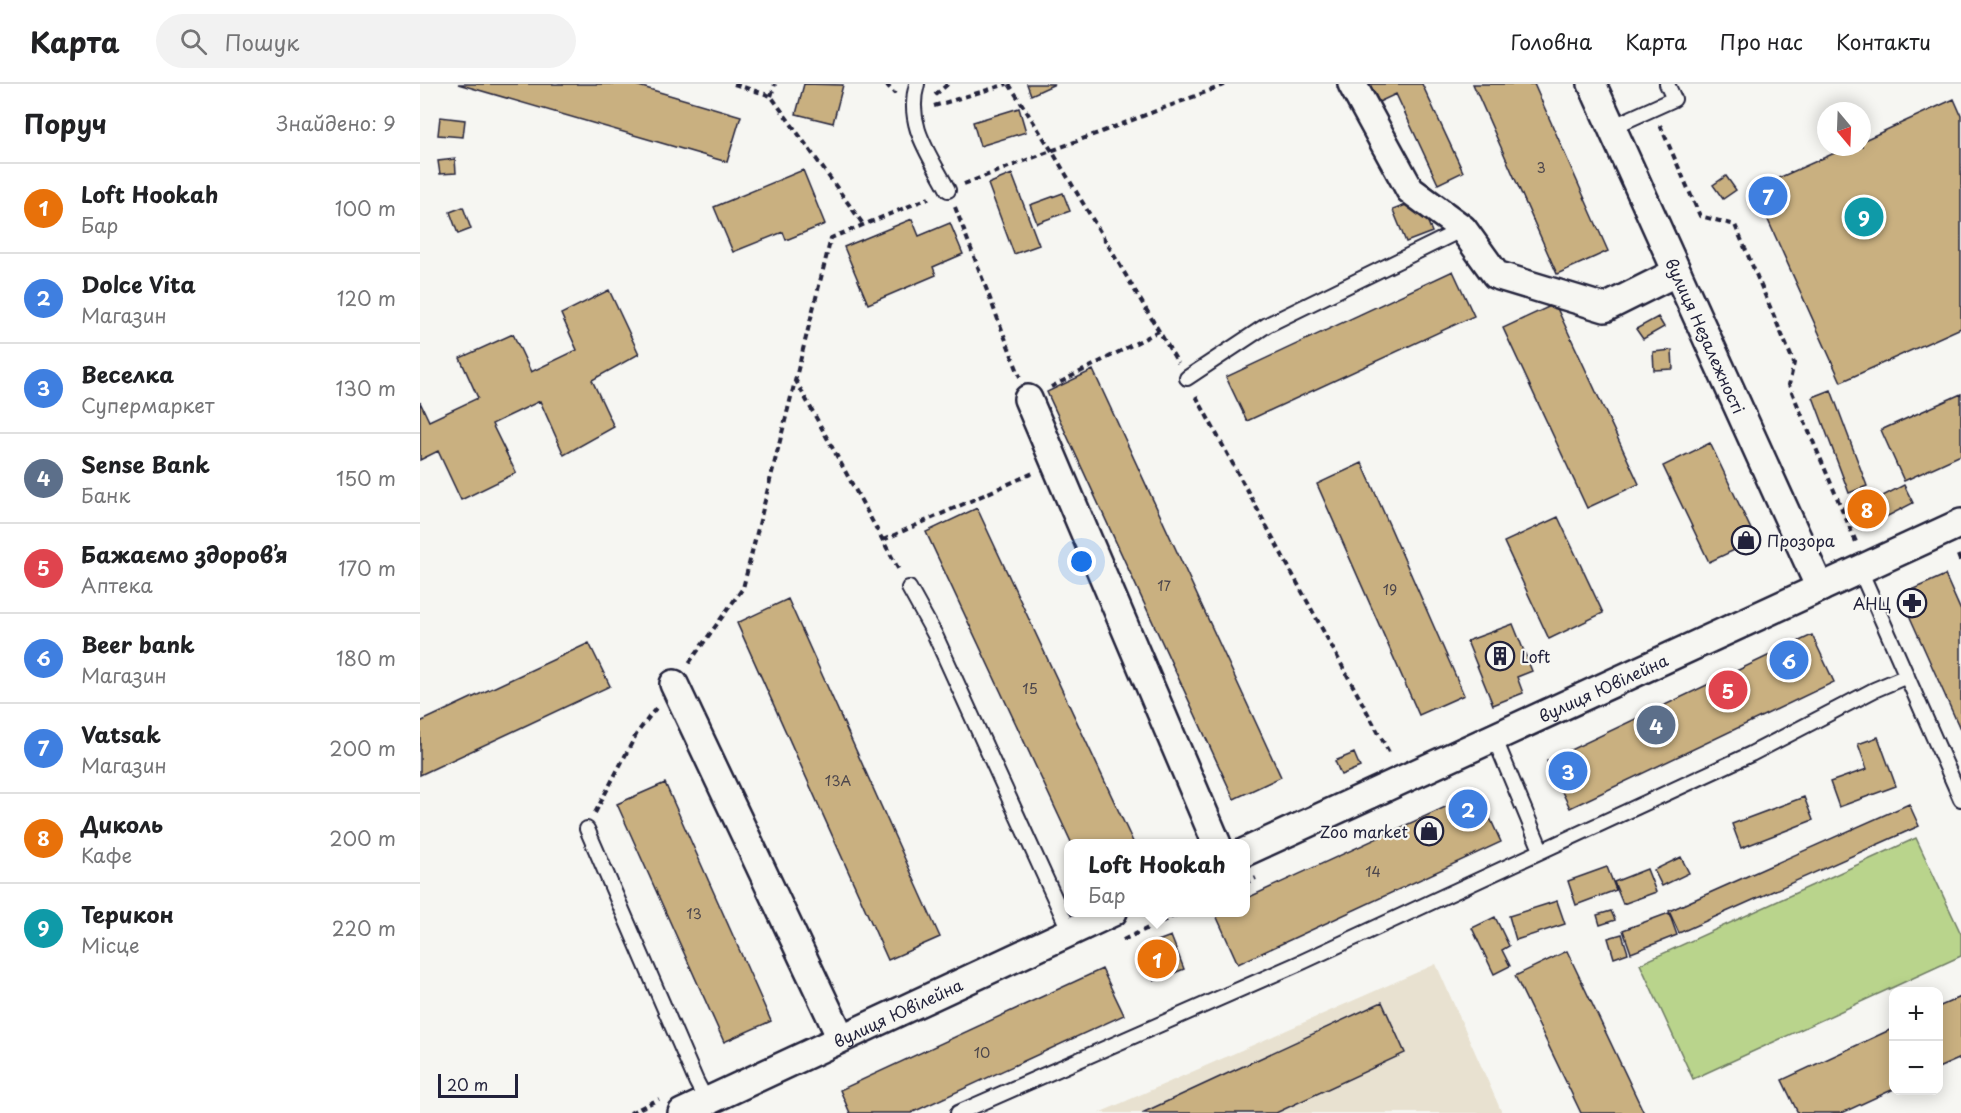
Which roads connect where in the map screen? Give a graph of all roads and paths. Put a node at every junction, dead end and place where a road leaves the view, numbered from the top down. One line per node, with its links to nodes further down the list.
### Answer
1 (734, 84): 9 (path)
2 (775, 84): 9 (path)
3 (917, 84): 11 (lane)
4 (1008, 84): 11 (path); 13 (path)
5 (1227, 84): 13 (path)
6 (1352, 84): 16 (street)
7 (1592, 84): 12 (street, вулиця Незалежності)
8 (1667, 84): 10 (lane)
9 (771, 96): 15 (path)
10 (1674, 99): 12 (lane); 25 (path)
11 (913, 112): 14 (lane)
12 (1611, 127): 17 (street, вулиця Незалежності)
13 (1052, 151): 14 (path); 18 (path)
14 (948, 190): 15 (path); 21 (path)
15 (863, 224): 20 (path)
16 (1463, 229): 17 (street); 19 (lane)
17 (1677, 272): 30 (street, вулиця Незалежності)
18 (1159, 331): 19 (path); 21 (path)
19 (1187, 378): 34 (path)
20 (795, 379): 24 (path); 32 (path)
21 (1028, 399): 22 (street)
22 (1056, 463): 24 (path); 37 (street)
23 (1961, 523): 28 (street, вулиця Ювілейна)
24 (883, 540): 29 (path)
25 (1857, 543)
26 (1958, 555): 27 (path)
27 (1961, 563)
28 (1860, 570): 30 (street, вулиця Ювілейна); 31 (lane)
29 (909, 588): 41 (lane)
30 (1820, 588): 33 (street, вулиця Ювілейна)
31 (1907, 676): 35 (lane); 39 (lane)
32 (674, 684): 36 (path); 42 (street)
33 (1494, 737): 38 (street, вулиця Ювілейна); 39 (lane)
34 (1393, 761)
35 (1961, 799)
36 (587, 829): 43 (lane)
37 (1215, 839)
38 (1250, 850)
39 (1541, 850): 45 (lane)
40 (1102, 917): 41 (street, вулиця Ювілейна)
41 (1070, 932): 42 (street, вулиця Ювілейна)
42 (841, 1038): 43 (street, вулиця Ювілейна)
43 (707, 1102): 44 (street, вулиця Ювілейна)
44 (682, 1113)
45 (958, 1113)

